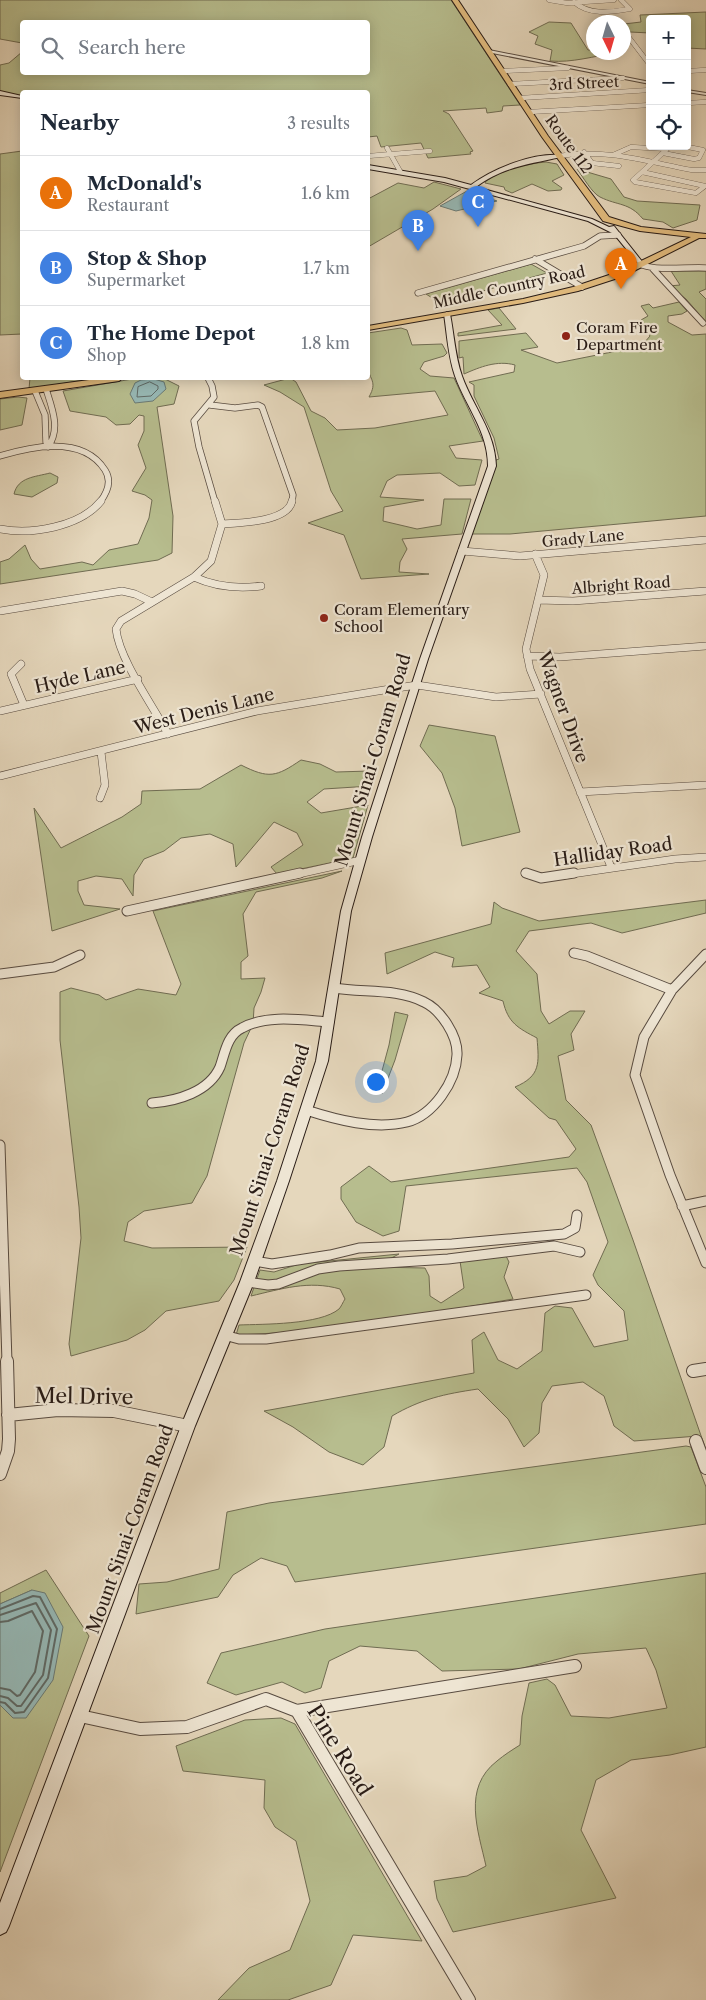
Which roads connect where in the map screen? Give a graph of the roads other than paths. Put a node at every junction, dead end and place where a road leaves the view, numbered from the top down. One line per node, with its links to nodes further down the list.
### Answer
1 (455, 0): 7 (main road, Route 112)
2 (549, 0): 5 (street)
3 (614, 0): 5 (street)
4 (620, 0): 5 (street)
5 (574, 2)
6 (631, 40): 8 (street)
7 (489, 50): 9 (street); 12 (main road, Route 112)
8 (646, 60)
9 (568, 68): 12 (street); 13 (street)
10 (691, 70): 11 (street)
11 (706, 70)
12 (502, 71): 15 (main road, Route 112)
13 (623, 78): 14 (street); 15 (street)
14 (646, 82)
15 (510, 84): 21 (main road, Route 112)
16 (646, 90): 21 (street, 3rd Street)
17 (691, 91): 19 (street)
18 (0, 93): 20 (main road)
19 (706, 94)
20 (20, 97)
21 (520, 98): 25 (main road, Route 112)
22 (706, 102): 23 (street)
23 (691, 103)
24 (646, 105): 25 (street)
25 (529, 112): 36 (main road, Route 112)
26 (646, 146): 34 (street)
27 (387, 148): 33 (street)
28 (691, 148): 32 (street)
29 (667, 150): 32 (street)
30 (430, 151): 33 (street)
31 (584, 153): 34 (street); 36 (street); 38 (street)
32 (663, 153): 37 (street)
33 (390, 154): 35 (street); 42 (street)
34 (611, 154): 37 (street)
35 (370, 156)
36 (559, 156): 45 (main road); 46 (main road, Route 112)
37 (652, 162): 40 (street); 43 (street)
38 (619, 166)
39 (370, 167): 42 (main road)
40 (690, 170): 41 (street); 44 (street)
41 (706, 170)
42 (400, 171): 45 (main road)
43 (642, 172): 44 (street); 44 (street)
44 (678, 179)
45 (472, 187): 48 (main road)
46 (606, 219): 47 (main road); 48 (main road)
47 (634, 227): 48 (main road); 49 (main road)
48 (616, 232): 50 (street); 52 (main road)
49 (703, 235): 52 (main road, Middle Country Road)
50 (535, 259): 51 (street); 56 (street)
51 (529, 261): 56 (street); 57 (street)
52 (642, 265): 54 (street); 55 (main road, Middle Country Road)
53 (706, 268): 54 (street)
54 (653, 269): 55 (main road); 59 (street)
55 (623, 273): 56 (main road, Middle Country Road)
56 (579, 288): 58 (main road, Middle Country Road)
57 (418, 293)
58 (447, 314): 60 (main road, Middle Country Road); 72 (main road, Mount Sinai-Coram Road)
59 (703, 323)
60 (370, 328)
61 (106, 380): 63 (main road)
62 (209, 380): 66 (street)
63 (46, 389): 64 (main road); 67 (street)
64 (35, 391): 65 (main road); 67 (street)
65 (0, 395)
66 (210, 405): 69 (street); 69 (street)
67 (48, 446): 68 (street); 70 (street)
68 (0, 456)
69 (222, 524): 74 (street)
70 (0, 529)
71 (706, 540): 73 (street, Grady Lane)
72 (462, 551): 73 (street, Grady Lane); 84 (main road, Mount Sinai-Coram Road)
73 (535, 554): 77 (street, Wagner Drive)
74 (194, 577): 75 (street); 78 (street)
75 (261, 586)
76 (706, 591): 77 (street, Albright Road)
77 (538, 600): 81 (street, Wagner Drive)
78 (152, 602): 79 (street); 83 (street)
79 (0, 611)
80 (706, 646): 81 (street)
81 (527, 656): 85 (street, Wagner Drive)
82 (21, 664): 86 (street)
83 (138, 679): 86 (street, Hyde Lane); 88 (street)
84 (417, 685): 85 (street, West Denis Lane); 88 (street, West Denis Lane); 95 (main road, Mount Sinai-Coram Road)
85 (541, 694): 92 (street, Wagner Drive)
86 (24, 705): 87 (street, Hyde Lane)
87 (0, 711)
88 (168, 734): 89 (street, West Denis Lane)
89 (100, 752): 90 (street, West Denis Lane); 93 (street)
90 (0, 776)
91 (706, 785): 92 (street)
92 (580, 792): 96 (street, Wagner Drive)
93 (100, 798)
94 (706, 857): 96 (street, Halliday Road)
95 (361, 860): 98 (street); 103 (main road, Mount Sinai-Coram Road)
96 (611, 867): 97 (street, Halliday Road)
97 (525, 873)
98 (127, 911)
99 (574, 953): 104 (street)
100 (706, 954): 104 (street)
101 (80, 955): 102 (street)
102 (0, 974)
103 (334, 988): 105 (main road, Mount Sinai-Coram Road); 107 (street)
104 (672, 990): 110 (street)
105 (328, 1022): 106 (street); 107 (main road, Mount Sinai-Coram Road)
106 (152, 1103)
107 (306, 1110): 113 (main road, Mount Sinai-Coram Road)
108 (0, 1146): 117 (street)
109 (706, 1201): 110 (street)
110 (682, 1206): 114 (street)
111 (577, 1215): 113 (street)
112 (580, 1252): 115 (street)
113 (254, 1261): 115 (main road, Mount Sinai-Coram Road)
114 (706, 1263)
115 (247, 1282): 118 (main road, Mount Sinai-Coram Road)
116 (586, 1295): 118 (street)
117 (2, 1321): 121 (street)
118 (224, 1335): 122 (main road, Mount Sinai-Coram Road)
119 (706, 1369): 120 (street)
120 (693, 1371)
121 (8, 1415): 122 (street, Mel Drive); 125 (street)
122 (188, 1426): 128 (main road, Mount Sinai-Coram Road)
123 (696, 1441): 124 (street)
124 (706, 1468)
125 (0, 1474)
126 (575, 1666): 127 (street)
127 (298, 1711): 128 (street, Pine Road); 130 (street, Pine Road)
128 (80, 1716): 129 (main road, Mount Sinai-Coram Road)
129 (0, 1926)
130 (469, 2000)

